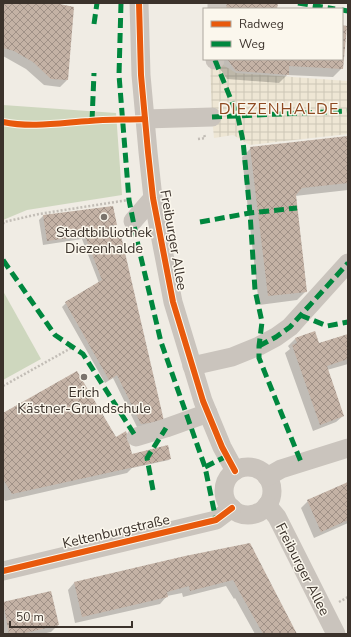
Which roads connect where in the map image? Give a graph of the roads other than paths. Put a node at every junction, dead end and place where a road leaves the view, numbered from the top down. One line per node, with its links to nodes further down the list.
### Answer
1 (139, 3): 3 (street, Freiburger Allee)
2 (212, 117): 3 (street)
3 (145, 119): 4 (street, Freiburger Allee)
4 (153, 198): 5 (street); 7 (street, Freiburger Allee)
5 (133, 221)
6 (348, 263): 7 (street)
7 (192, 366): 8 (street, Freiburger Allee)
8 (208, 413): 9 (street); 11 (street, Freiburger Allee)
9 (136, 437)
10 (348, 448): 12 (street)
11 (234, 471): 12 (street); 14 (street)
12 (267, 477): 13 (street)
13 (267, 505): 14 (street, Freiburger Allee); 16 (street, Freiburger Allee)
14 (232, 508): 15 (street, Keltenburgstraße)
15 (3, 571)
16 (336, 634)

